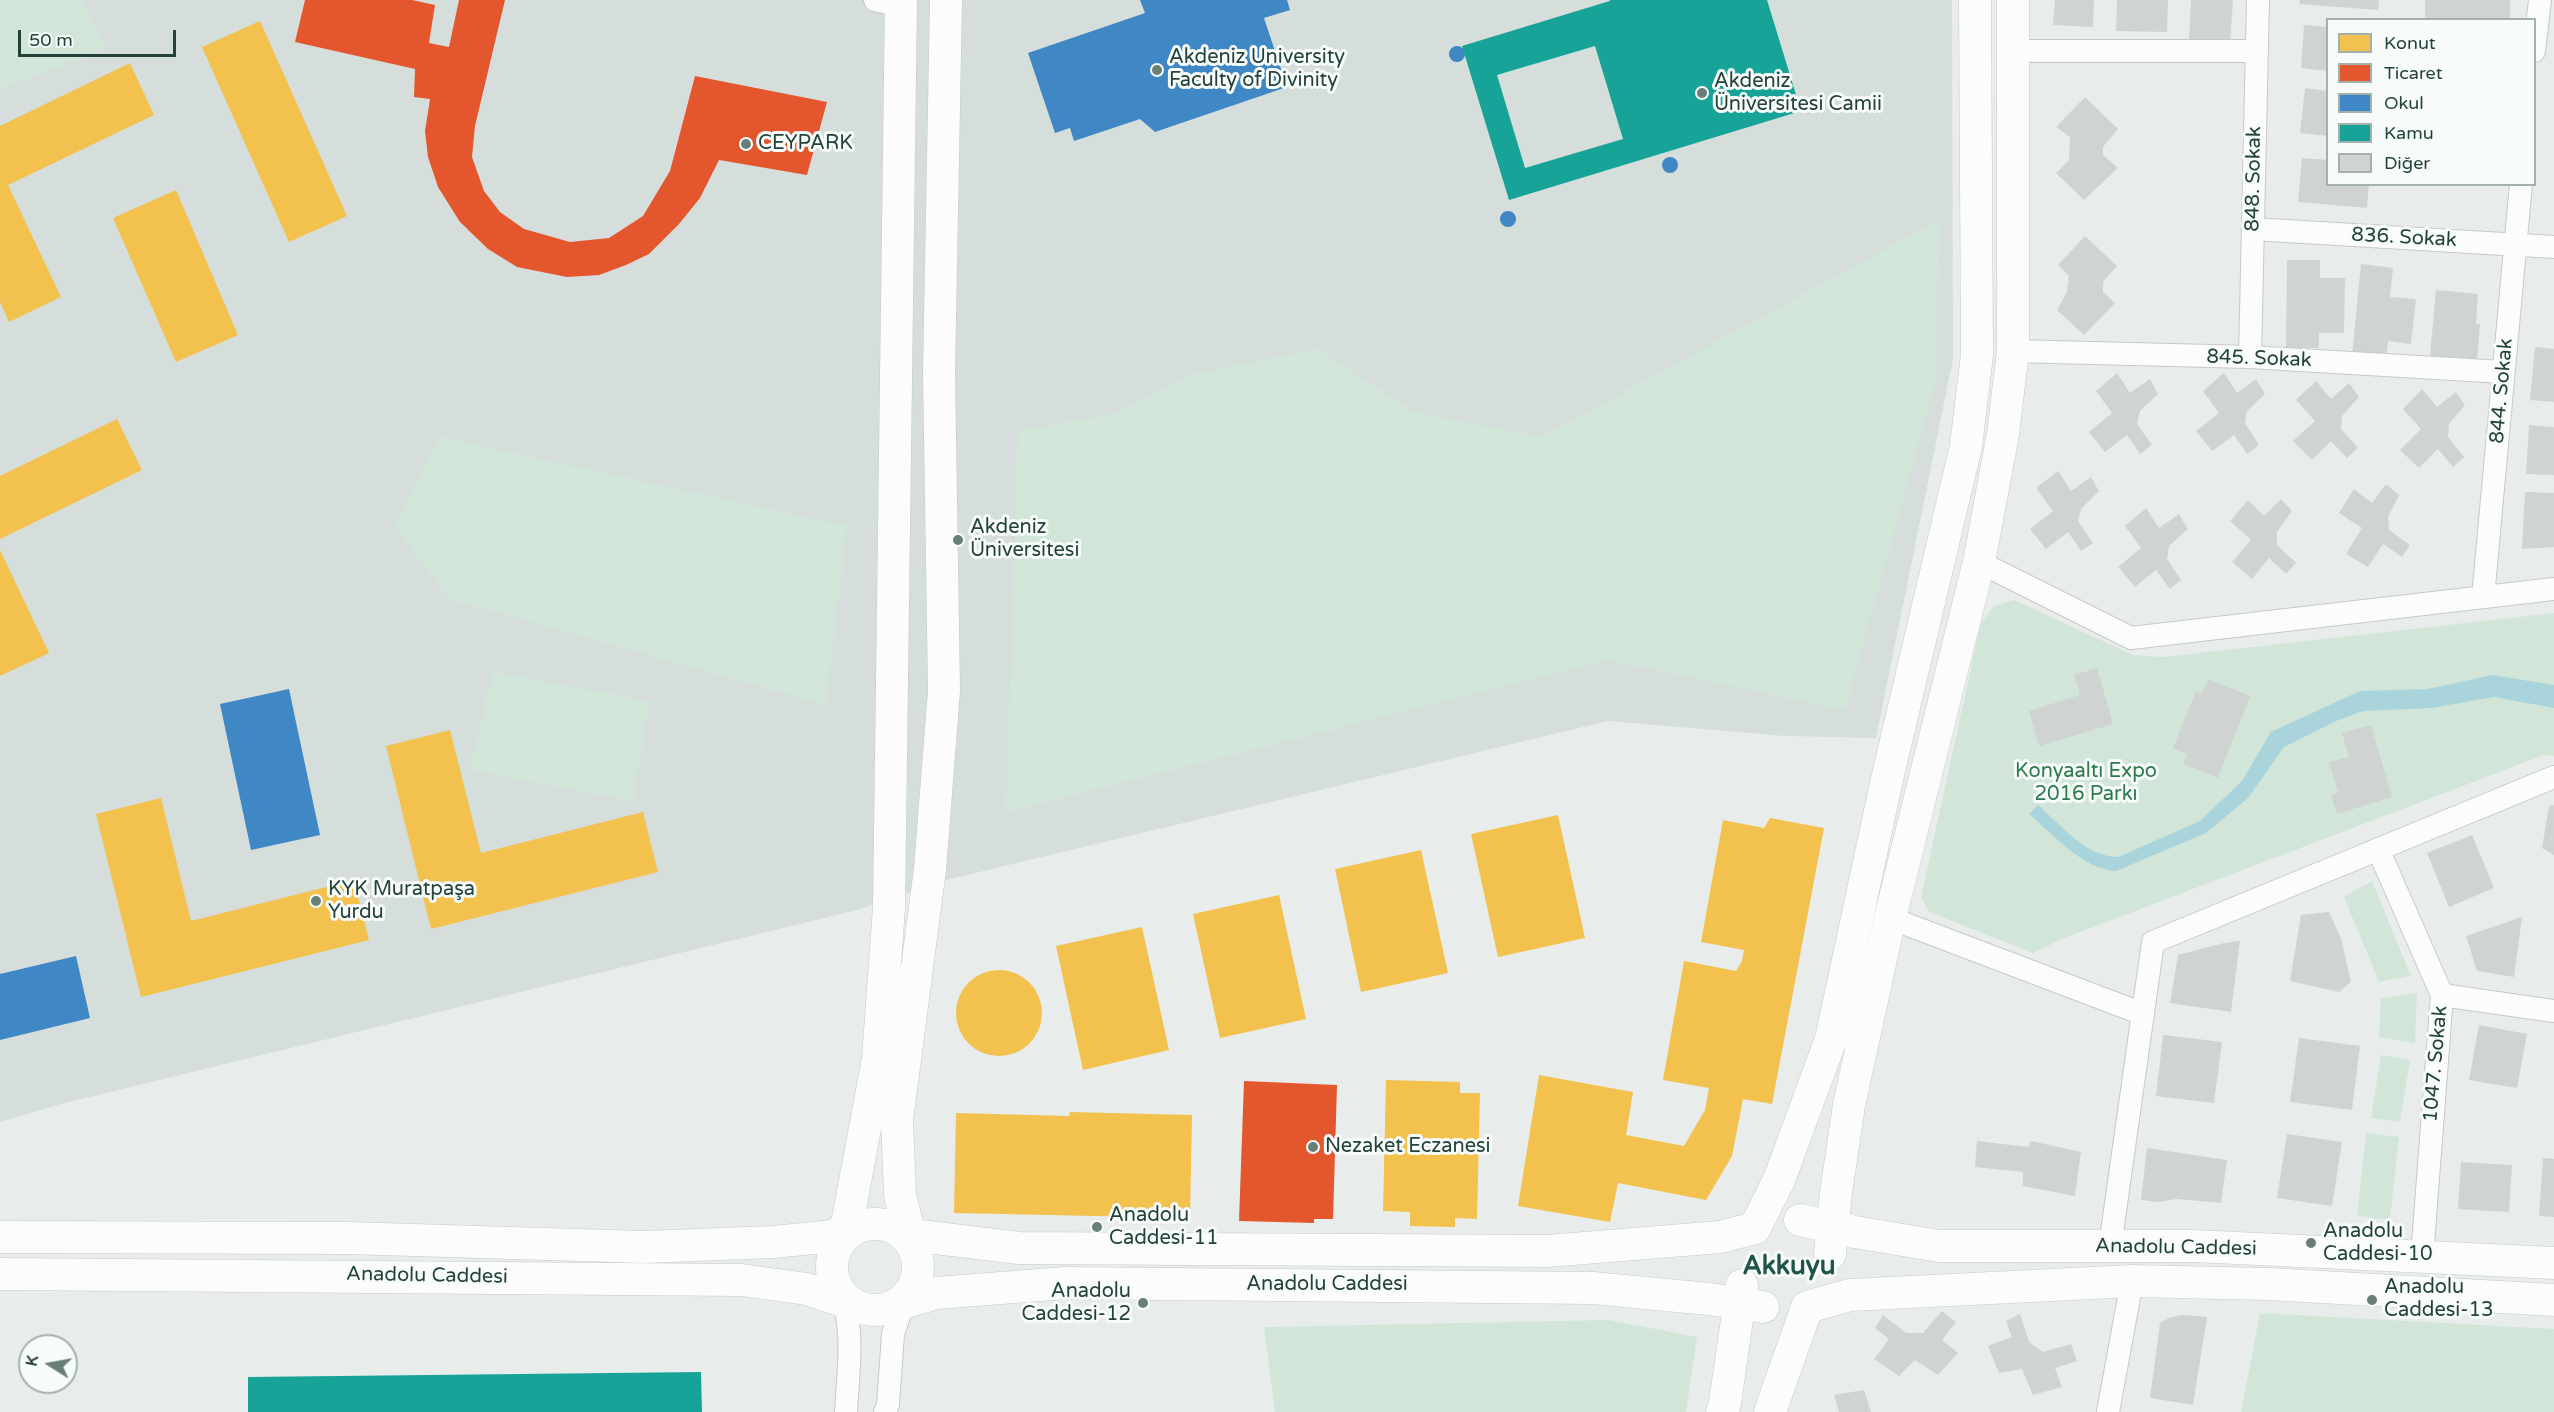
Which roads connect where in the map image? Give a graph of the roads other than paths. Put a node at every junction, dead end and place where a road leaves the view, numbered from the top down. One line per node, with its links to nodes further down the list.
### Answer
1 (946, 0): 29 (main road)
2 (1976, 0): 26 (main road)
3 (2013, 0): 8 (main road)
4 (2258, 0): 9 (street, 848. Sokak)
5 (2540, 0): 7 (street)
6 (893, 2): 27 (main road)
7 (2536, 41)
8 (2012, 51): 9 (street); 14 (main road)
9 (2256, 51): 11 (street, 848. Sokak)
10 (2521, 186): 12 (street, 844. Sokak)
11 (2253, 230): 12 (street, 836. Sokak); 15 (street, 848. Sokak)
12 (2515, 244): 13 (street, 836. Sokak); 16 (street, 844. Sokak)
13 (2554, 247)
14 (2013, 351): 15 (street, 845. Sokak); 17 (main road)
15 (2250, 357): 16 (street, 845. Sokak)
16 (2503, 372): 19 (street, 844. Sokak)
17 (1979, 562): 19 (street); 22 (main road)
18 (2554, 589): 19 (street)
19 (2483, 597)
20 (2554, 777): 21 (street)
21 (2378, 849): 23 (street, 1047. Sokak); 25 (street)
22 (1890, 918): 25 (street); 30 (main road)
23 (2442, 995): 24 (street); 32 (street, 1047. Sokak)
24 (2554, 1011)
25 (2144, 1014): 31 (street)
26 (1755, 1228): 29 (main road, Anadolu Caddesi); 30 (main road); 36 (main road)
27 (845, 1235): 28 (main road, Anadolu Caddesi); 29 (main road); 37 (main road)
28 (0, 1237)
29 (908, 1238): 39 (main road)
30 (1832, 1241): 31 (main road, Anadolu Caddesi); 40 (main road)
31 (2110, 1246): 32 (main road, Anadolu Caddesi)
32 (2422, 1257): 33 (main road, Anadolu Caddesi)
33 (2554, 1263)
34 (0, 1274): 37 (main road, Anadolu Caddesi)
35 (2132, 1281): 38 (main road, Anadolu Caddesi); 40 (main road, Anadolu Caddesi); 45 (street)
36 (1748, 1298): 39 (main road, Anadolu Caddesi); 40 (main road); 43 (main road)
37 (845, 1300): 39 (main road); 41 (street)
38 (2554, 1300)
39 (900, 1303): 42 (street)
40 (1807, 1307): 44 (main road)
41 (846, 1412)
42 (885, 1412)
43 (1722, 1412)
44 (1770, 1412)
45 (2108, 1412)

